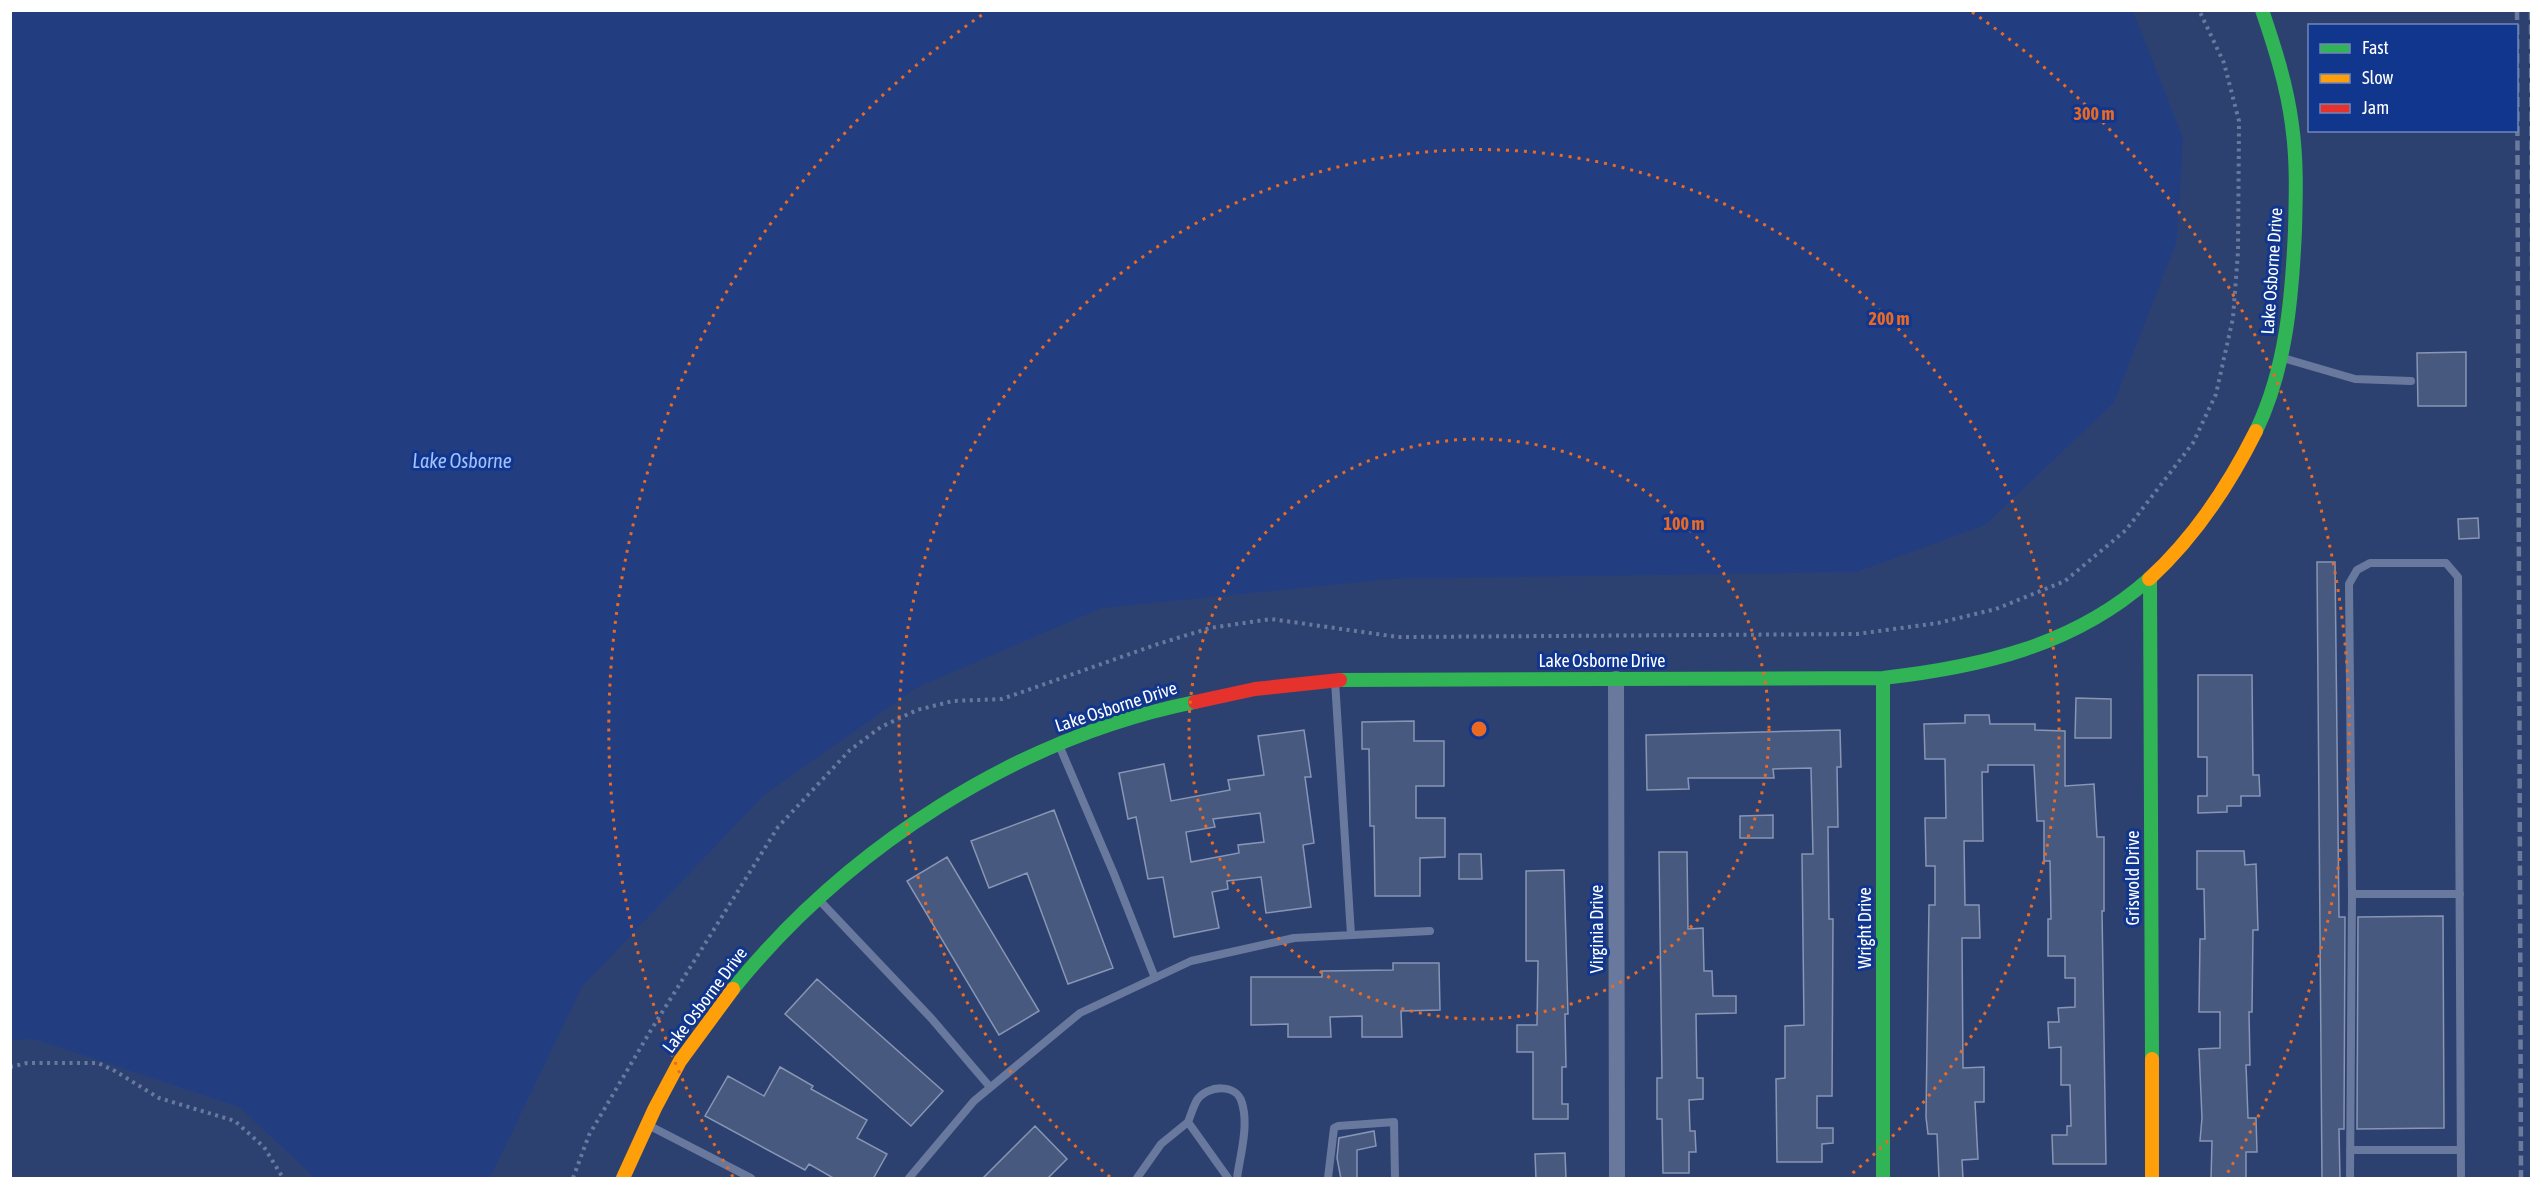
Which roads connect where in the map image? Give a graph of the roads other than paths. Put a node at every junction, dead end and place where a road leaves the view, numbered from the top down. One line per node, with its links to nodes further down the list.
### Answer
1 (2262, 10): 2 (street, Lake Osborne Drive)
2 (2283, 358): 3 (lane); 4 (street, Lake Osborne Drive)
3 (2411, 381)
4 (2150, 578): 5 (street, Lake Osborne Drive); 30 (street, Griswold Drive)
5 (1883, 678): 6 (street, Lake Osborne Drive); 29 (street, Wright Drive)
6 (1616, 679): 7 (street, Lake Osborne Drive); 28 (street, Virginia Drive)
7 (1335, 680): 8 (street, Lake Osborne Drive); 13 (lane)
8 (1059, 744): 11 (street, Lake Osborne Drive); 14 (lane)
9 (2352, 894): 10 (lane); 10 (lane); 18 (lane)
10 (2460, 894): 19 (lane)
11 (817, 898): 15 (lane); 17 (street, Lake Osborne Drive)
12 (1430, 931): 13 (lane)
13 (1351, 935): 14 (lane)
14 (1155, 978): 15 (lane)
15 (990, 1087): 22 (lane)
16 (1188, 1122): 23 (lane); 24 (lane); 25 (lane)
17 (648, 1125): 20 (street, Lake Osborne Drive); 21 (lane)
18 (2350, 1150): 19 (lane); 31 (lane)
19 (2461, 1150): 32 (lane)
20 (623, 1179)
21 (751, 1179)
22 (909, 1179)
23 (1137, 1179)
24 (1228, 1179)
25 (1237, 1179)
26 (1328, 1179): 27 (lane)
27 (1395, 1179)
28 (1617, 1179)
29 (1883, 1179)
30 (2152, 1179)
31 (2350, 1179)
32 (2461, 1179)

